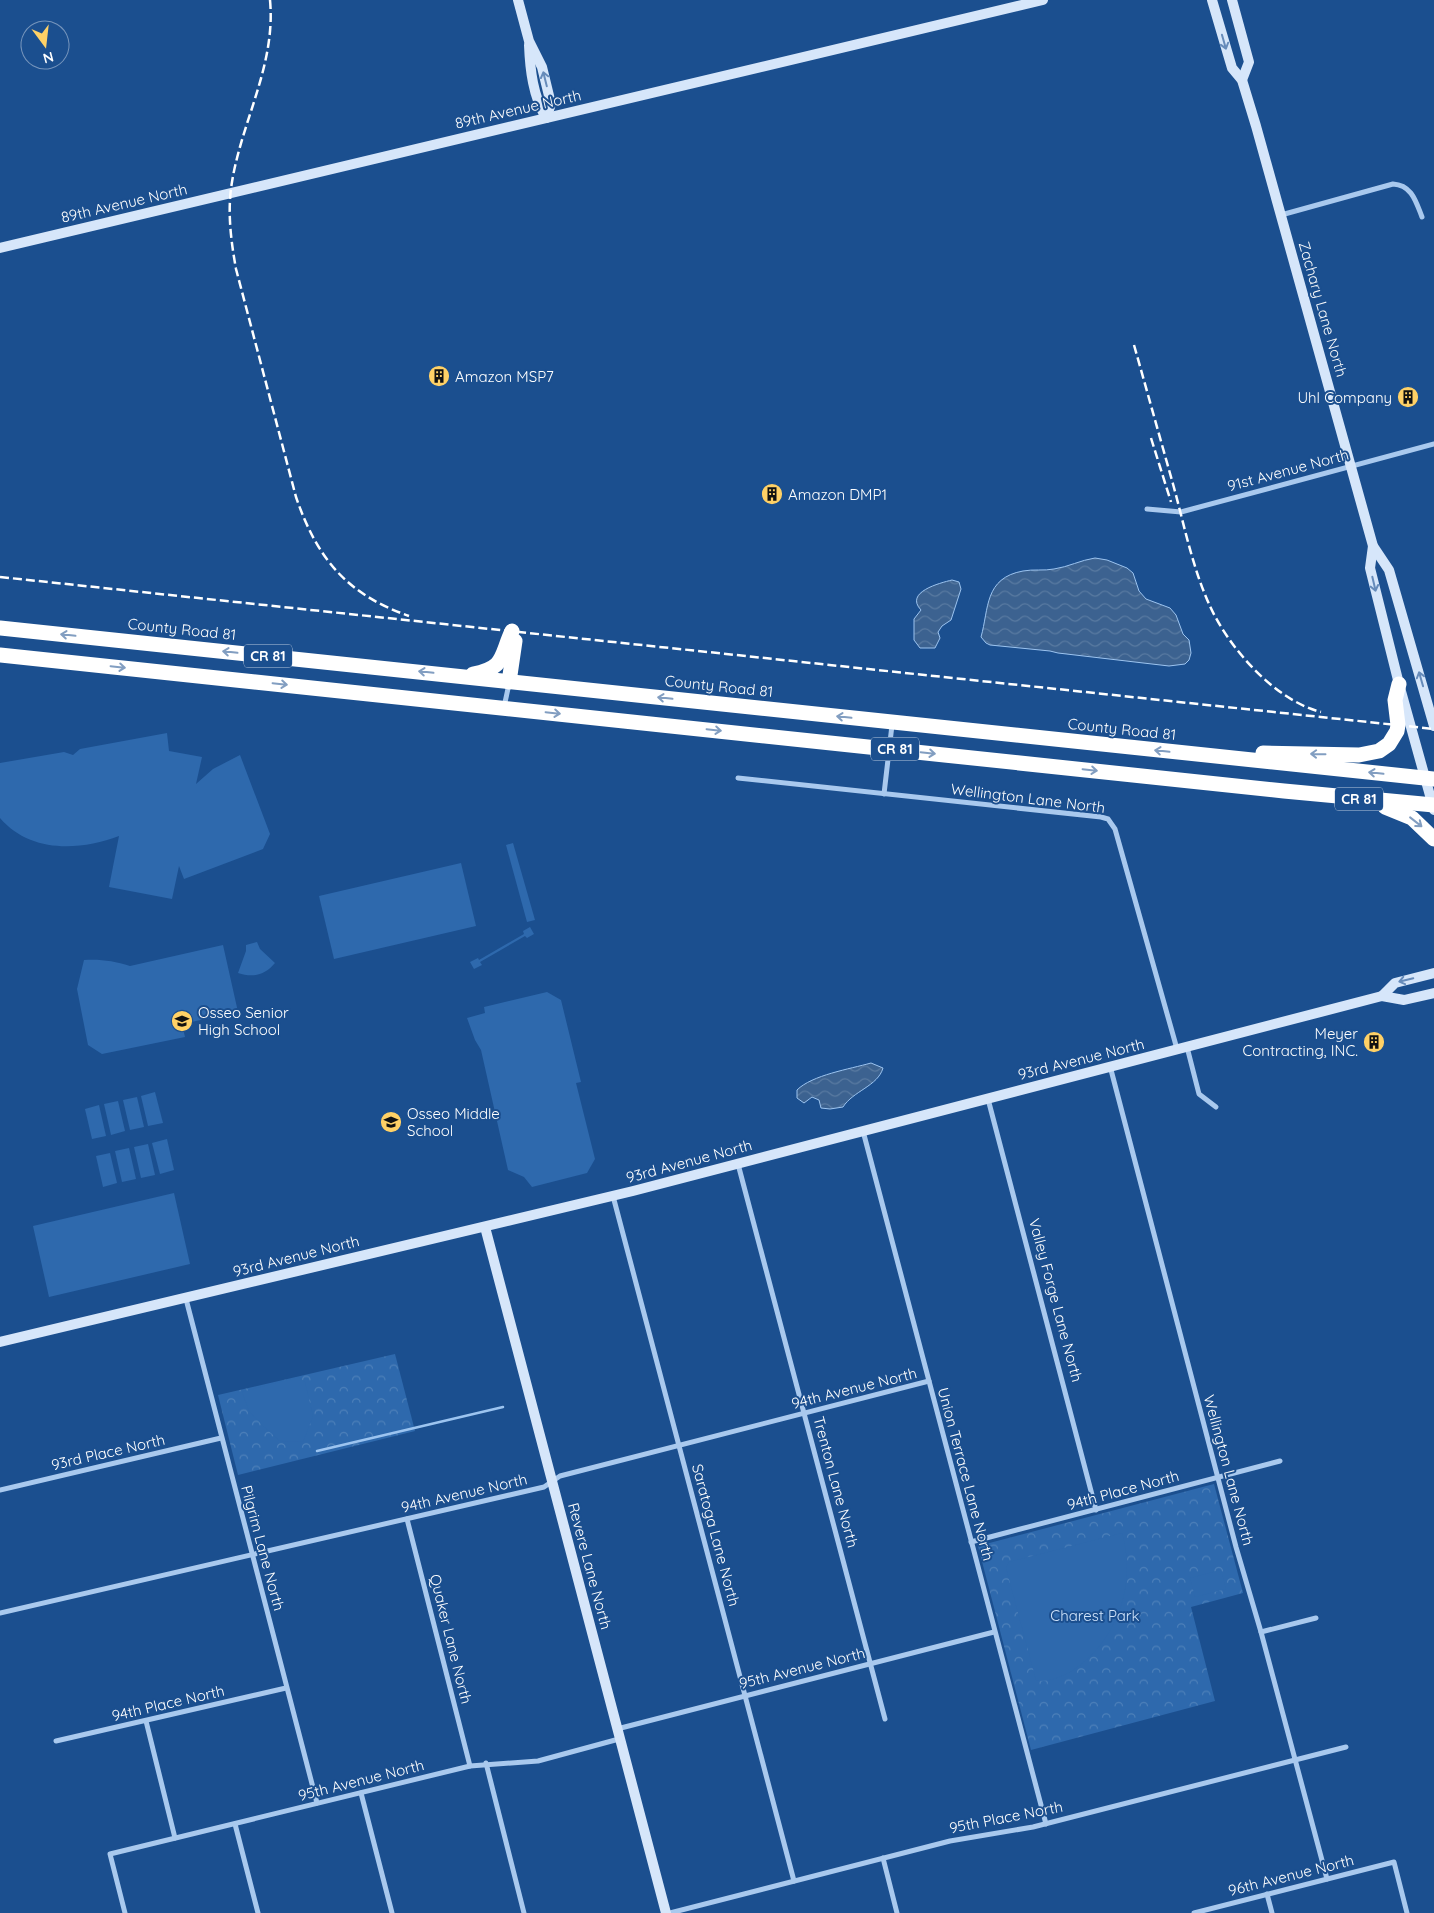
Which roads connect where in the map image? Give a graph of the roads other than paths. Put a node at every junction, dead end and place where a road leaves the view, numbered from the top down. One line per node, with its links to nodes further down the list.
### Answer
1 (518, 0): 6 (street)
2 (1043, 0): 6 (street, 89th Avenue North)
3 (1212, 0): 5 (street, Zachary Lane North, one-way to 5)
4 (1232, 0): 5 (street, Zachary Lane North)
5 (1242, 80): 7 (street, Zachary Lane North)
6 (546, 118): 9 (street, 89th Avenue North)
7 (1281, 215): 8 (street); 11 (street, Zachary Lane North)
8 (1422, 217)
9 (0, 248)
10 (1434, 444): 11 (street, 91st Avenue North)
11 (1351, 466): 12 (street, 91st Avenue North); 13 (street, Zachary Lane North)
12 (1147, 509)
13 (1373, 546): 18 (street, Zachary Lane North, one-way to 18); 21 (street, Zachary Lane North, one-way to 13)
14 (0, 628): 16 (highway, County Road 81 / CR 81, one-way to 14)
15 (0, 655): 19 (highway, CR 81, one-way to 19)
16 (460, 676): 17 (highway, County Road 81 / CR 81); 17 (highway)
17 (509, 682): 19 (street); 20 (highway, County Road 81 / CR 81, one-way to 17)
18 (1399, 684): 23 (highway, one-way to 23); 25 (street, Zachary Lane North)
19 (504, 708): 22 (highway, CR 81, one-way to 22)
20 (892, 722): 22 (street); 23 (highway, County Road 81 / CR 81, one-way to 20)
21 (1434, 726)
22 (889, 748): 26 (highway, CR 81, one-way to 26); 27 (street)
23 (1191, 754): 25 (highway, County Road 81 / CR 81, one-way to 23)
24 (738, 778): 27 (street, Wellington Lane North)
25 (1429, 779): 28 (street, Zachary Lane North)
26 (1284, 791): 28 (highway, CR 81); 29 (highway, one-way to 29)
27 (884, 794): 35 (street, Wellington Lane North)
28 (1434, 807)
29 (1434, 839)
30 (1431, 973): 32 (street, 93rd Avenue North, one-way to 32)
31 (1434, 992): 34 (street, 93rd Avenue North)
32 (1382, 996): 34 (street, 93rd Avenue North); 35 (street, 93rd Avenue North)
33 (1434, 996): 34 (street)
34 (1417, 997)
35 (1182, 1048): 36 (street, 93rd Avenue North); 38 (street, Wellington Lane North)
36 (1110, 1066): 37 (street, 93rd Avenue North); 50 (street, Wellington Lane North)
37 (988, 1098): 39 (street, 93rd Avenue North); 53 (street, Valley Forge Lane North)
38 (1216, 1107)
39 (863, 1131): 40 (street, 93rd Avenue North); 45 (street, Union Terrace Lane North)
40 (738, 1164): 41 (street, 93rd Avenue North); 46 (street, Trenton Lane North)
41 (613, 1196): 42 (street, 93rd Avenue North); 48 (street, Saratoga Lane North)
42 (485, 1227): 43 (street, 93rd Avenue North); 51 (street, Revere Lane North)
43 (186, 1299): 44 (street, 93rd Avenue North); 47 (street, Pilgrim Lane North)
44 (0, 1342)
45 (929, 1382): 46 (street, 94th Avenue North); 55 (street, Union Terrace Lane North)
46 (805, 1414): 48 (street, 94th Avenue North); 61 (street, Trenton Lane North)
47 (221, 1438): 52 (street, 93rd Place North); 56 (street, Pilgrim Lane North)
48 (679, 1446): 51 (street, 94th Avenue North); 63 (street, Saratoga Lane North)
49 (1280, 1461): 50 (street, 94th Place North)
50 (1218, 1477): 53 (street, 94th Place North); 60 (street, Wellington Lane North)
51 (552, 1481): 54 (street, 94th Avenue North); 66 (street, Revere Lane North)
52 (0, 1490)
53 (1096, 1510): 55 (street, 94th Place North)
54 (407, 1519): 56 (street, 94th Avenue North); 71 (street, Quaker Lane North)
55 (971, 1542): 59 (street, Union Terrace Lane North)
56 (252, 1555): 57 (street, 94th Avenue North); 62 (street, Pilgrim Lane North)
57 (0, 1614)
58 (1316, 1618): 60 (street)
59 (994, 1632): 61 (street, 95th Avenue North); 75 (street, Union Terrace Lane North)
60 (1262, 1632): 69 (street, Wellington Lane North)
61 (871, 1664): 63 (street, 95th Avenue North); 64 (street, Trenton Lane North)
62 (286, 1688): 65 (street, 94th Place North); 73 (street, Pilgrim Lane North)
63 (745, 1696): 66 (street, 95th Avenue North); 79 (street, Saratoga Lane North)
64 (885, 1720)
65 (146, 1721): 67 (street, 94th Place North); 76 (street)
66 (618, 1734): 70 (street, 95th Avenue North); 85 (street, Revere Lane North)
67 (56, 1741)
68 (1346, 1747): 69 (street, 95th Place North)
69 (1296, 1760): 75 (street, 95th Place North); 78 (street, Wellington Lane North)
70 (486, 1763): 71 (street, 95th Avenue North); 84 (street)
71 (470, 1766): 72 (street, 95th Avenue North)
72 (361, 1793): 73 (street, 95th Avenue North); 83 (street)
73 (317, 1803): 74 (street, 95th Avenue North)
74 (235, 1824): 76 (street, 95th Avenue North); 82 (street)
75 (1046, 1824): 77 (street, 95th Place North)
76 (175, 1838): 81 (street, 95th Avenue North)
77 (882, 1858): 79 (street, 95th Place North); 87 (street)
78 (1327, 1878): 80 (street, 96th Avenue North); 90 (street, 96th Avenue North)
79 (794, 1881): 86 (street, 95th Place North)
80 (1267, 1894): 88 (street, 96th Avenue North); 89 (street)
81 (125, 1913)
82 (258, 1913)
83 (392, 1913)
84 (524, 1913)
85 (666, 1913)
86 (670, 1913)
87 (897, 1913)
88 (1194, 1913)
89 (1272, 1913)
90 (1407, 1913)

